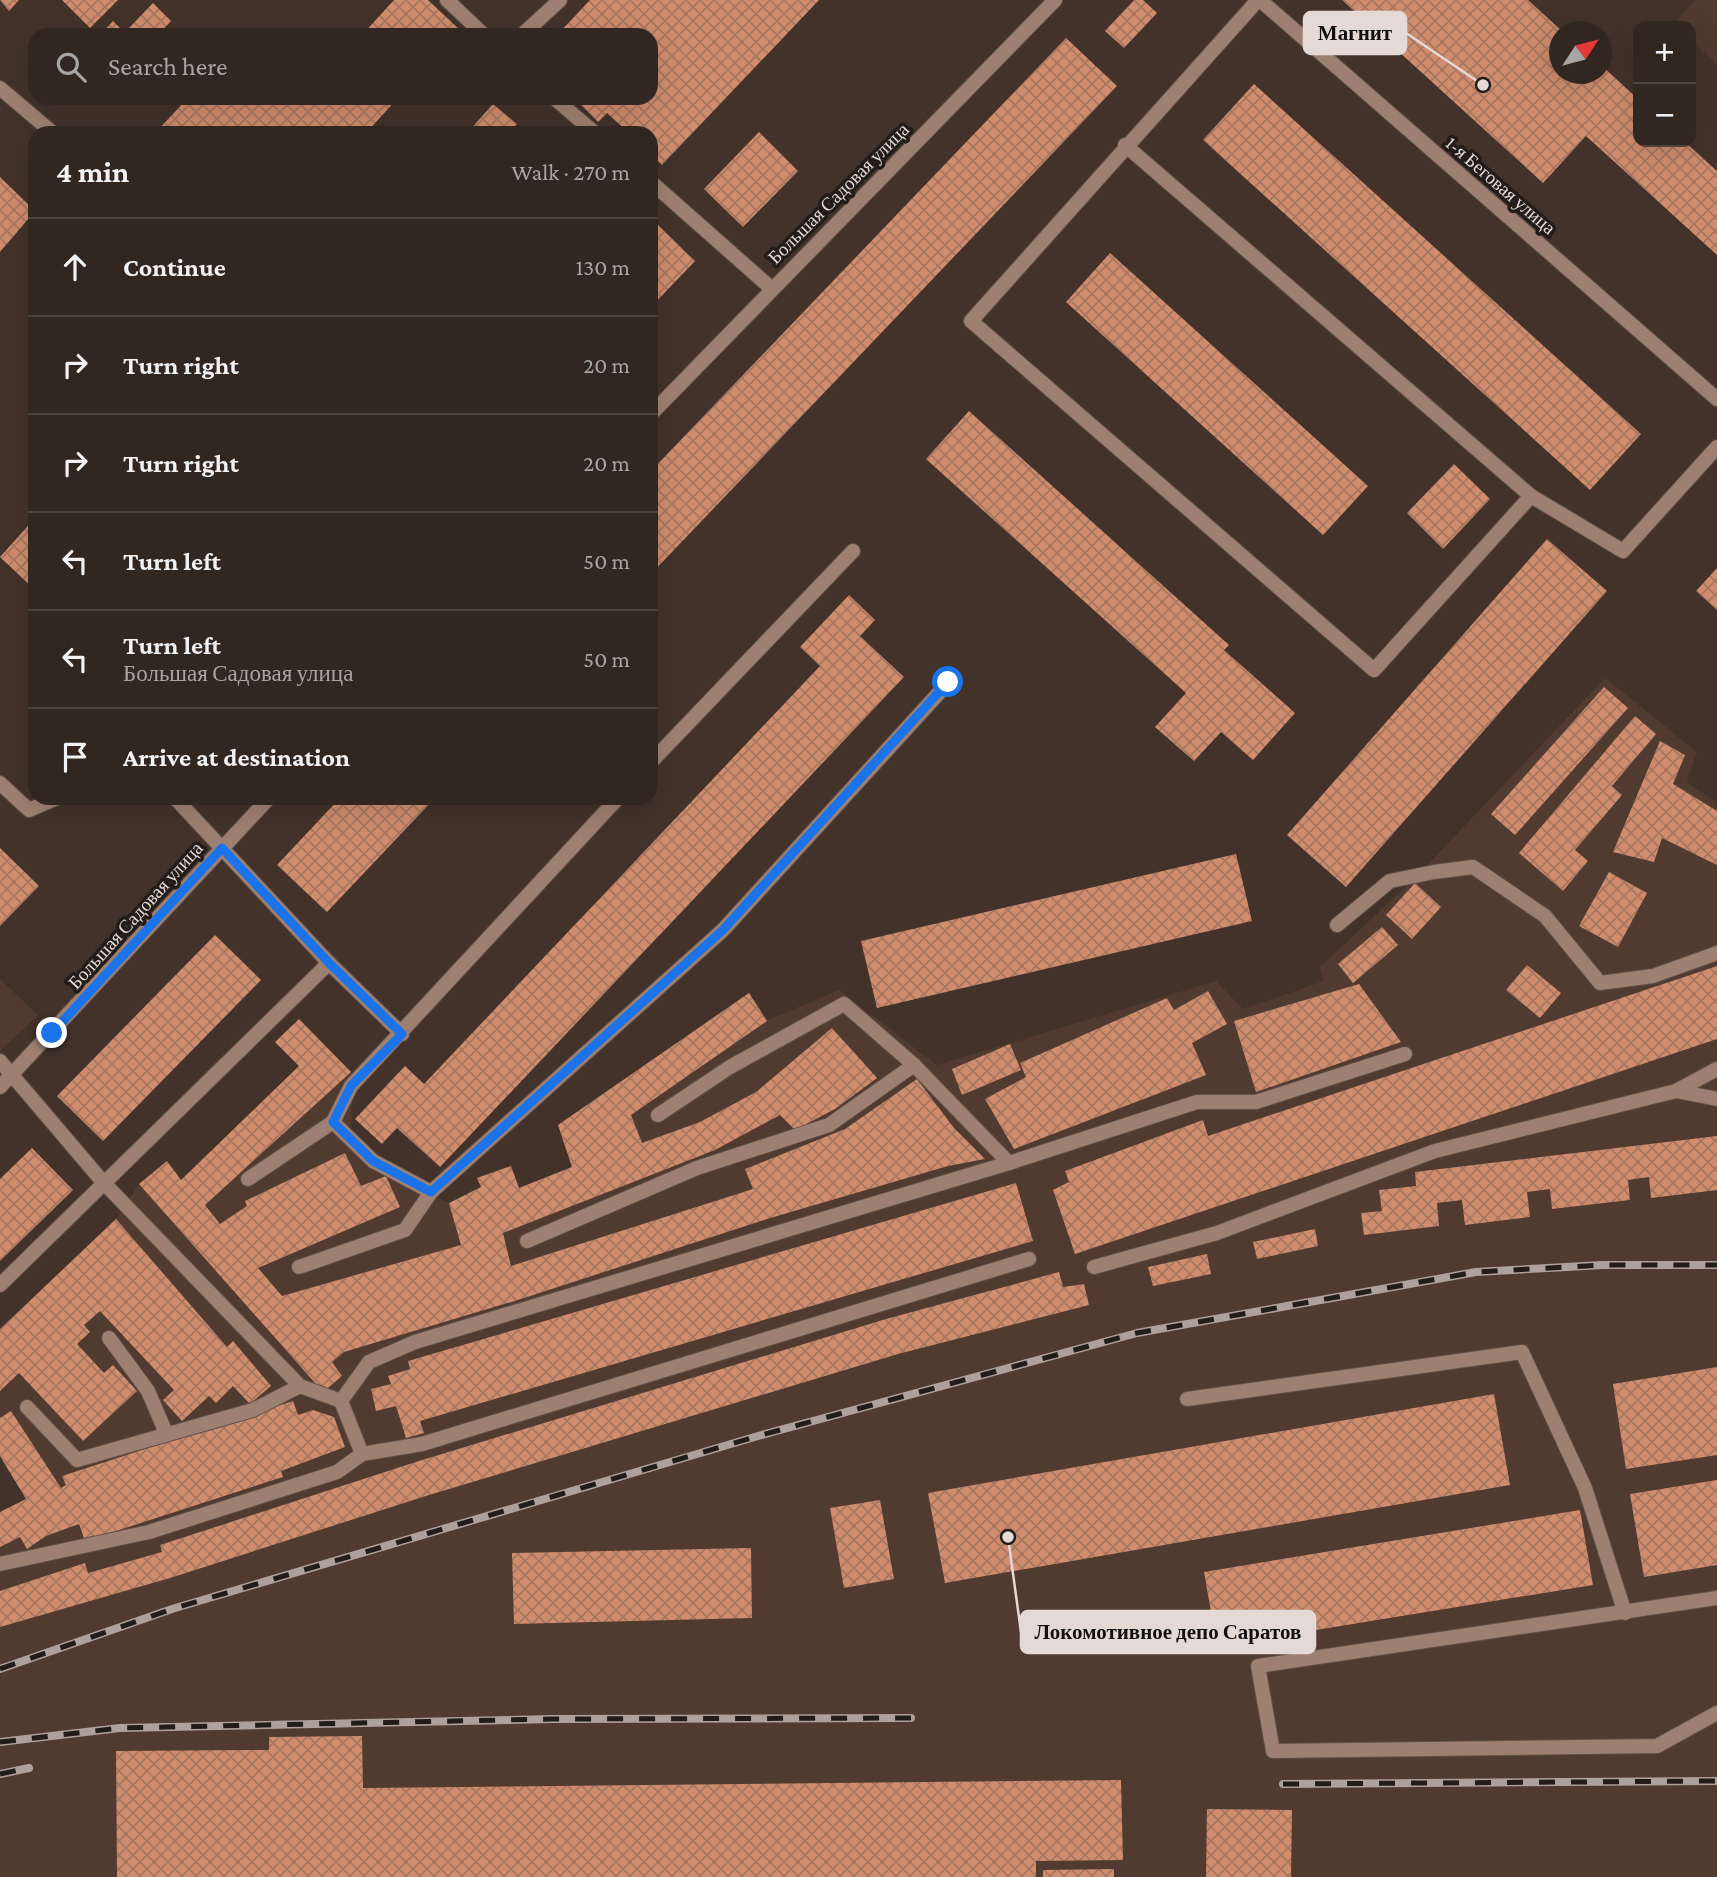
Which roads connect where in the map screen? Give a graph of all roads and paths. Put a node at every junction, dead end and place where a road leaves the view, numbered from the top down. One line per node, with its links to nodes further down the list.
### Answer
1 (447, 0): 5 (street)
2 (560, 0): 6 (street)
3 (1055, 0): 13 (street, Большая Садовая улица)
4 (1259, 0): 11 (street); 14 (street, 1-я Беговая улица)
5 (477, 28)
6 (530, 28)
7 (0, 88): 9 (street)
8 (562, 105): 10 (street)
9 (45, 126)
10 (587, 126)
11 (1125, 145): 17 (street); 17 (street)
12 (658, 188): 13 (street)
13 (771, 288): 15 (street, Большая Садовая улица)
14 (1717, 399)
15 (658, 407)
16 (1717, 447): 17 (street)
17 (1531, 496)
18 (853, 551): 20 (street)
19 (948, 682): 44 (street)
20 (658, 753)
21 (0, 783): 22 (street)
22 (41, 805)
23 (182, 805): 26 (street)
24 (262, 805): 26 (street, Большая Садовая улица)
25 (612, 805): 30 (street)
26 (222, 848): 29 (street); 35 (street, Большая Садовая улица)
27 (1337, 925): 28 (street)
28 (1717, 953)
29 (329, 963): 30 (street); 43 (street)
30 (402, 1034): 40 (street)
31 (1405, 1054): 41 (street)
32 (0, 1060): 35 (street)
33 (914, 1065): 39 (street); 41 (street); 45 (street)
34 (1717, 1069): 37 (street)
35 (14, 1073): 36 (street, Большая Садовая улица); 43 (street)
36 (0, 1087)
37 (1676, 1091): 38 (street); 47 (street)
38 (1717, 1099)
39 (658, 1115)
40 (333, 1122): 42 (street); 44 (street)
41 (1009, 1163): 53 (street)
42 (248, 1179)
43 (103, 1182): 49 (street); 51 (street)
44 (431, 1192): 48 (street)
45 (527, 1241)
46 (1029, 1259): 56 (street)
47 (1094, 1266)
48 (299, 1267)
49 (0, 1285)
50 (109, 1338): 55 (street)
51 (300, 1387): 53 (street); 55 (street)
52 (1187, 1399): 59 (street)
53 (341, 1401): 56 (street)
54 (27, 1407): 55 (street)
55 (166, 1433)
56 (362, 1454): 57 (street)
57 (0, 1564)
58 (1717, 1598): 59 (street)
59 (1625, 1613): 60 (street)
60 (1717, 1713)

